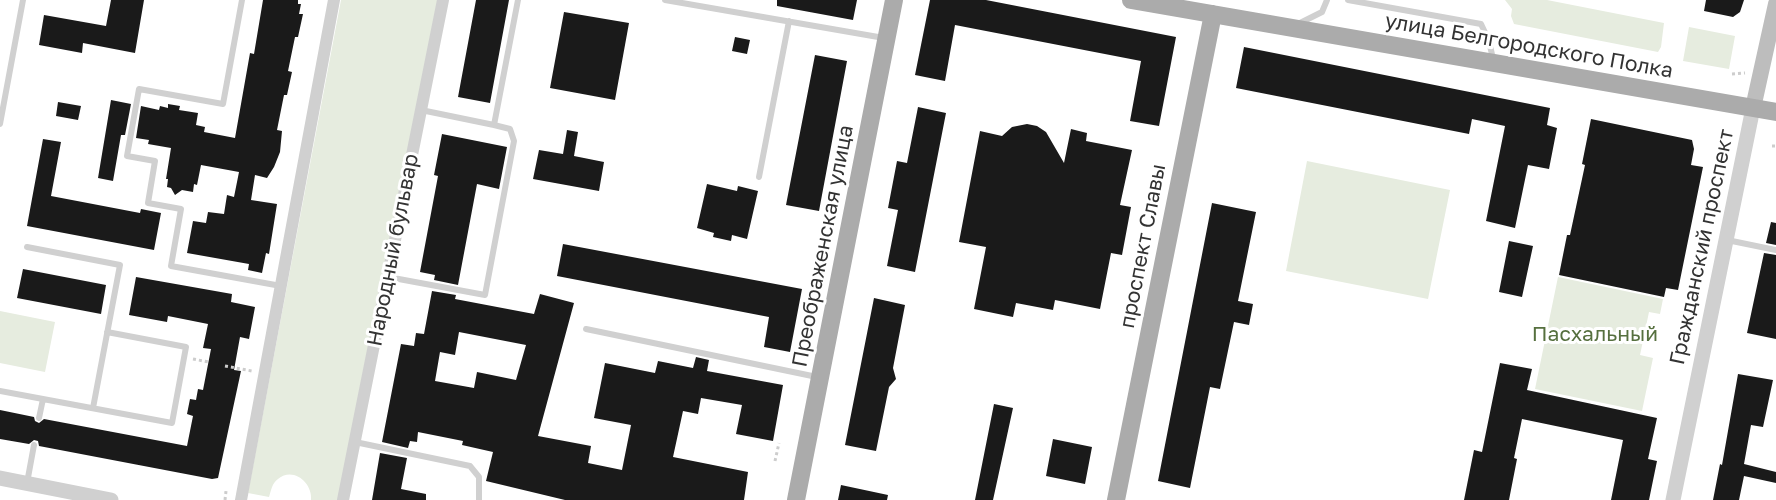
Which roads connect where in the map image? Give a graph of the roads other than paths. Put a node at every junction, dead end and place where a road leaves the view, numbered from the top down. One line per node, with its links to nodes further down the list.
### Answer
1 (23, 0): 17 (lane)
2 (242, 0): 28 (lane)
3 (334, 0): 28 (street)
4 (443, 0): 19 (street, Народный бульвар)
5 (518, 0): 22 (lane)
6 (665, 0): 13 (lane)
7 (894, 0): 15 (main road, Преображенская улица)
8 (1131, 0): 12 (main road, улица Белгородского Полка)
9 (1327, 0): 14 (lane)
10 (1348, 0): 16 (lane)
11 (1776, 4): 18 (main road, Гражданский проспект)
12 (1214, 7): 14 (main road, улица Белгородского Полка); 45 (main road, проспект Славы)
13 (789, 21): 15 (lane); 23 (lane)
14 (1290, 28): 16 (main road, улица Белгородского Полка)
15 (887, 38): 31 (main road, Преображенская улица)
16 (1493, 63): 18 (main road, улица Белгородского Полка)
17 (2, 97): 21 (lane)
18 (1753, 108): 20 (main road, улица Белгородского Полка); 24 (street, Гражданский проспект)
19 (421, 110): 22 (lane); 27 (street, Народный бульвар)
20 (1776, 112)
21 (0, 124)
22 (494, 125): 27 (lane)
23 (759, 177)
24 (1726, 240): 26 (lane); 46 (street, Гражданский проспект)
25 (27, 248): 30 (lane)
26 (1776, 250)
27 (388, 277): 36 (street, Народный бульвар)
28 (281, 286): 41 (street)
29 (586, 329): 31 (lane)
30 (107, 332): 34 (lane); 34 (lane)
31 (820, 378): 44 (main road, Преображенская улица)
32 (0, 391): 33 (lane)
33 (43, 399): 34 (lane); 35 (lane)
34 (93, 408)
35 (39, 418)
36 (355, 442): 42 (street, Народный бульвар); 43 (lane)
37 (34, 445): 39 (lane)
38 (0, 478): 39 (street)
39 (27, 483): 40 (street)
40 (111, 500)
41 (241, 500)
42 (343, 500)
43 (479, 500)
44 (796, 500)
45 (1116, 500)
46 (1673, 500)

